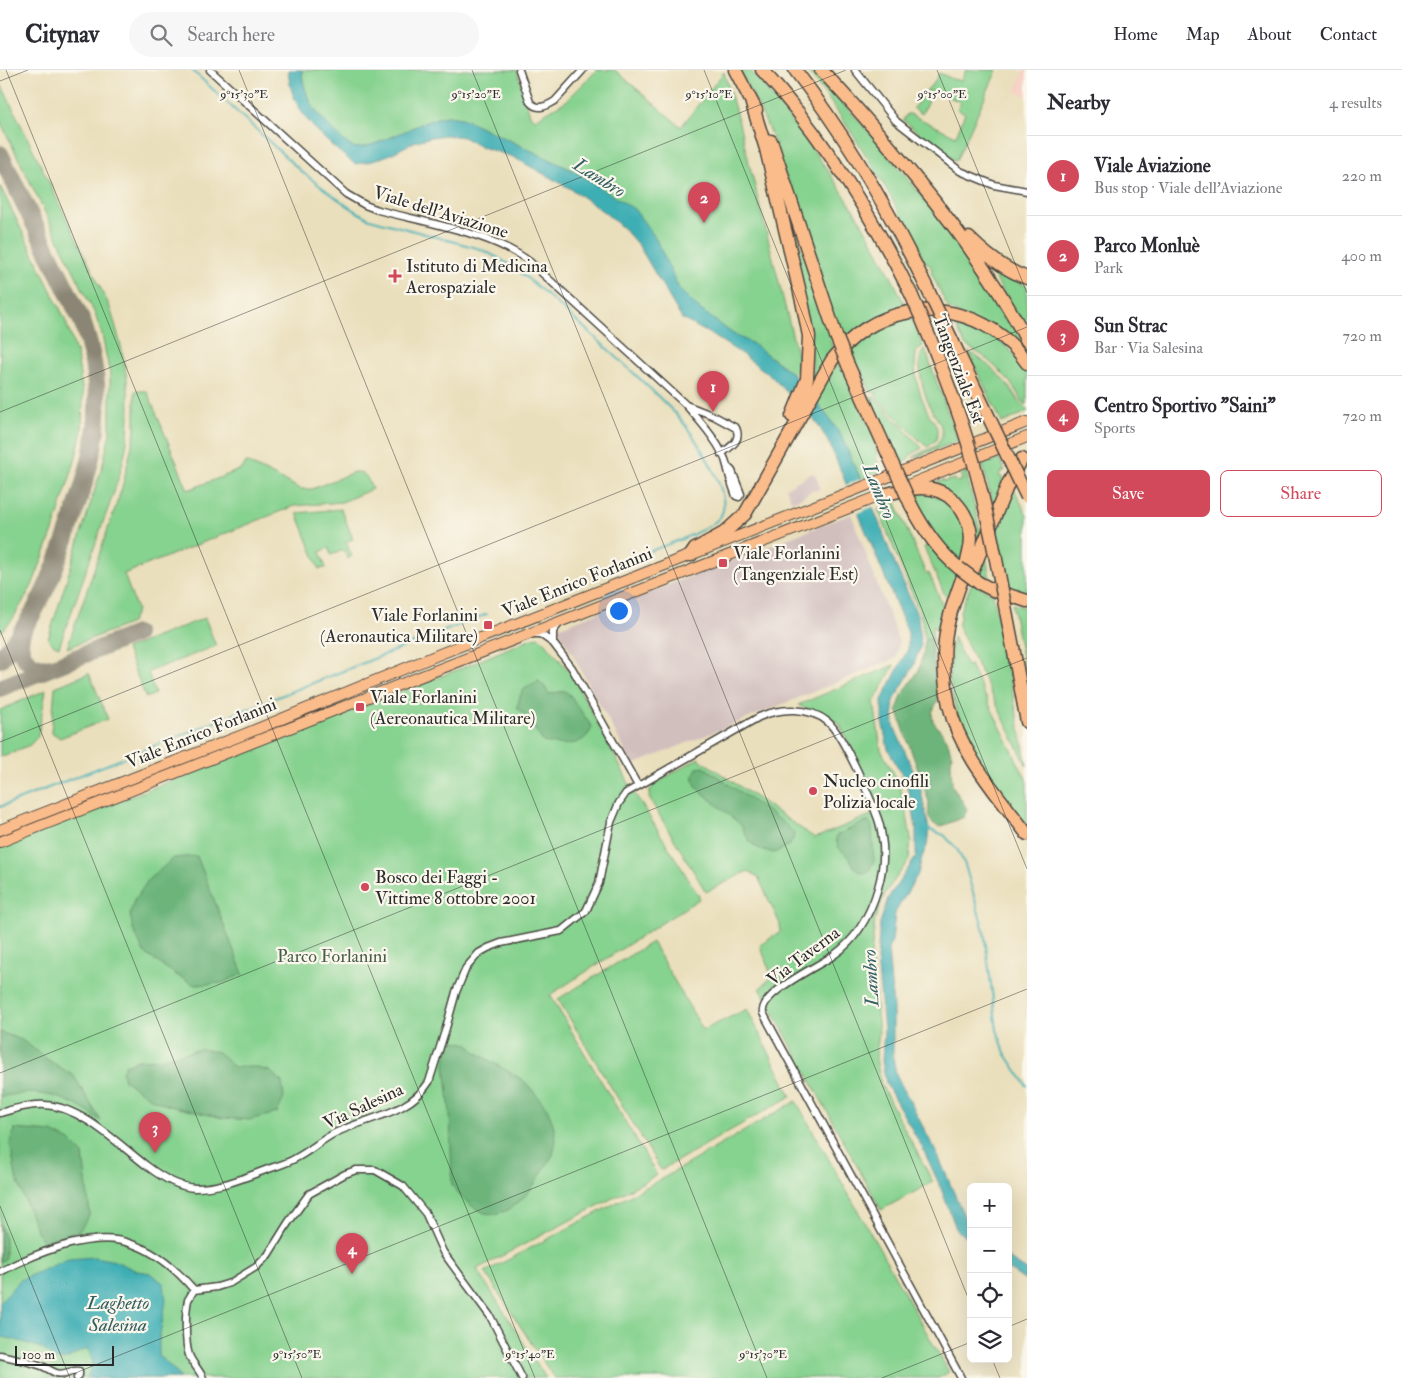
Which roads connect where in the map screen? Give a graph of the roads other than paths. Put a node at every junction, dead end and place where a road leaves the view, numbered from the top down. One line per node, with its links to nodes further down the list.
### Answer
1 (210, 70): 16 (street, Viale dell'Aviazione)
2 (519, 70): 3 (street)
3 (583, 70)
4 (735, 70): 9 (highway)
5 (762, 70): 30 (highway, Tangenziale Est, bridge)
6 (795, 70): 23 (highway, Tangenziale Est, bridge)
7 (821, 70): 11 (highway)
8 (855, 70): 10 (street)
9 (752, 104): 15 (highway); 25 (highway, bridge)
10 (1027, 191)
11 (933, 200): 12 (highway); 13 (highway)
12 (1027, 278)
13 (1027, 340)
14 (1027, 363): 15 (highway)
15 (810, 389): 24 (highway)
16 (685, 404): 19 (street, Viale dell'Aviazione); 19 (street, Viale dell'Aviazione)
17 (1027, 422): 24 (main road, Viale Enrico Forlanini)
18 (1027, 437): 22 (main road, Viale Enrico Forlanini)
19 (721, 454): 21 (street, Viale dell'Aviazione)
20 (1022, 459): 29 (highway)
21 (727, 466)
22 (876, 497): 26 (main road, Viale Enrico Forlanini); 29 (highway)
23 (1027, 497)
24 (690, 555): 32 (main road, Viale Enrico Forlanini)
25 (1027, 601)
26 (573, 616): 27 (main road, Viale Enrico Forlanini); 28 (street)
27 (529, 634): 28 (street); 34 (main road, Viale Enrico Forlanini)
28 (553, 643): 31 (street)
29 (946, 662): 33 (highway)
30 (1027, 722)
31 (638, 786): 35 (street, Via Salesina); 42 (street, Via Taverna)
32 (0, 830)
33 (1027, 834)
34 (0, 842)
35 (0, 1113)
36 (0, 1272): 37 (street)
37 (194, 1290): 40 (street); 41 (street)
38 (0, 1355): 39 (street)
39 (77, 1378)
40 (203, 1378)
41 (522, 1378)
42 (961, 1378)

